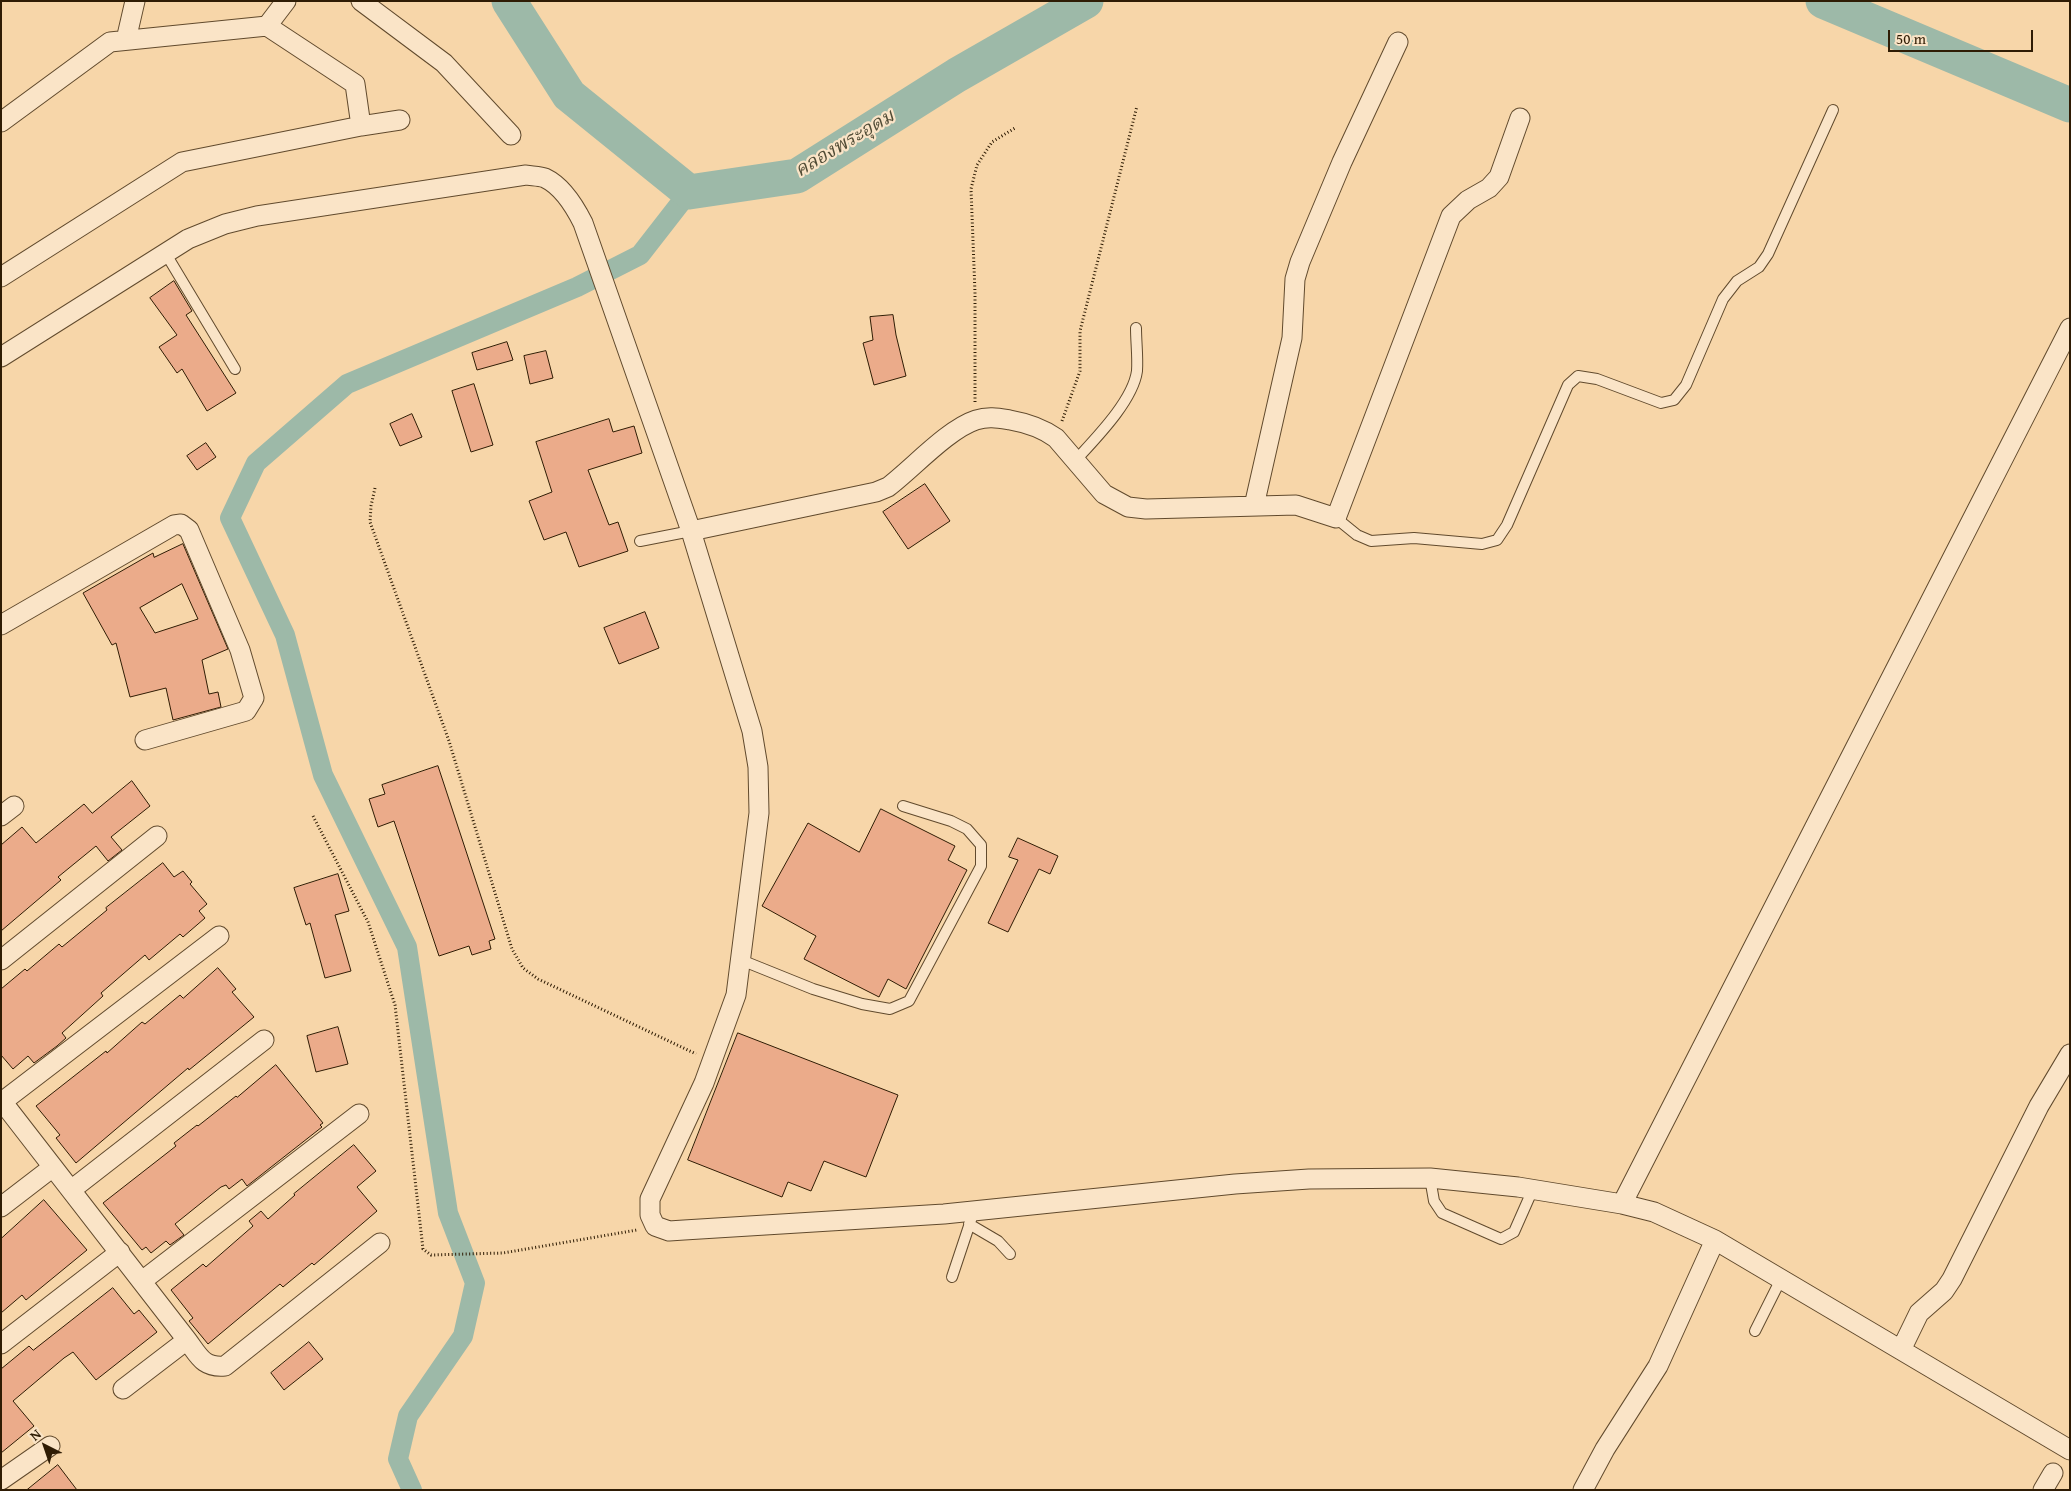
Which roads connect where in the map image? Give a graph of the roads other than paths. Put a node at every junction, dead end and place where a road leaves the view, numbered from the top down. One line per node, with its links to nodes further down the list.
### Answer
1 (135, 1): 5 (street)
2 (286, 1): 4 (street)
3 (361, 1): 12 (street)
4 (267, 26): 5 (street); 11 (street)
5 (126, 40): 10 (street)
6 (1398, 42): 20 (street)
7 (1833, 110): 21 (lane)
8 (1520, 118): 21 (street)
9 (400, 120): 11 (street)
10 (1, 122)
11 (361, 126): 14 (street)
12 (511, 135)
13 (166, 254): 17 (street); 18 (lane); 22 (street)
14 (1, 277)
15 (1136, 328): 19 (lane)
16 (2070, 328): 39 (street)
17 (1, 357)
18 (235, 369)
19 (1075, 460): 20 (street); 22 (street)
20 (1254, 506): 21 (street)
21 (1336, 518)
22 (690, 531): 23 (lane); 30 (street)
23 (640, 542)
24 (1, 625): 25 (street)
25 (146, 740)
26 (903, 806): 30 (lane)
27 (158, 836): 29 (street)
28 (219, 936): 33 (street)
29 (1, 960)
30 (741, 960): 41 (street)
31 (264, 1040): 38 (street)
32 (2070, 1054): 52 (street)
33 (2, 1101): 35 (street)
34 (359, 1114): 48 (street)
35 (52, 1167): 38 (street); 40 (street)
36 (1430, 1178): 37 (street); 37 (lane); 41 (street)
37 (1534, 1189): 39 (street)
38 (71, 1190): 44 (street)
39 (1622, 1204): 42 (street)
40 (1, 1208)
41 (972, 1217): 45 (lane); 46 (lane)
42 (1714, 1240): 47 (street); 57 (street)
43 (380, 1243): 50 (street)
44 (120, 1252): 48 (street); 51 (street)
45 (1010, 1254)
46 (952, 1278)
47 (1781, 1278): 49 (lane); 52 (street)
48 (142, 1281): 50 (street)
49 (1755, 1331)
50 (187, 1340): 53 (street)
51 (1, 1344)
52 (1900, 1350): 55 (street)
53 (123, 1390)
54 (50, 1446): 56 (street)
55 (2070, 1450)
56 (1, 1480)
57 (1583, 1490)

